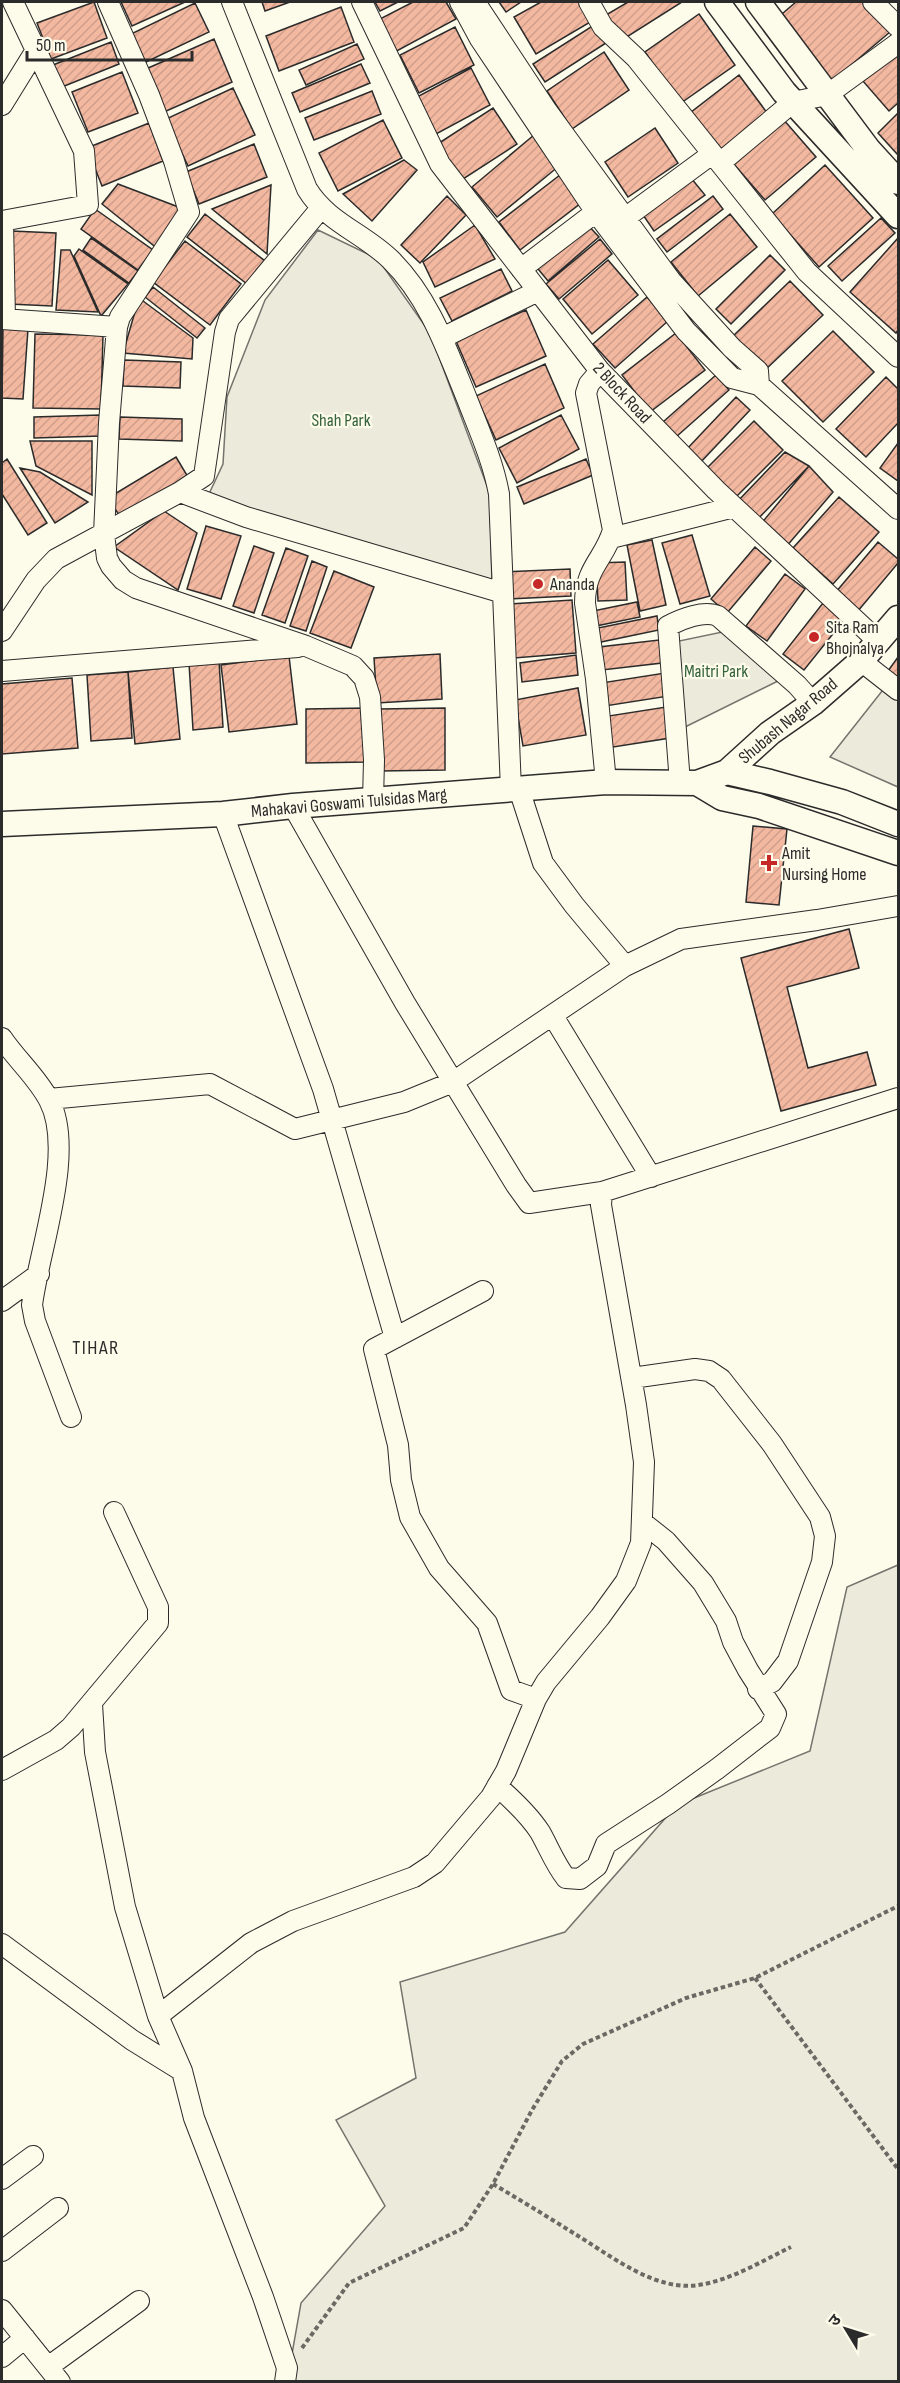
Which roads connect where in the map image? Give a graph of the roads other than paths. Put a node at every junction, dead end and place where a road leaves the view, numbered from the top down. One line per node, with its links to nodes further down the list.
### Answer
1 (14, 2): 13 (street)
2 (108, 2): 27 (street)
3 (232, 2): 20 (street)
4 (362, 2): 24 (street, 2 Block Road)
5 (460, 2): 19 (street)
6 (474, 2): 19 (street)
7 (589, 2): 17 (street)
8 (717, 2): 15 (street)
9 (758, 2): 14 (street)
10 (873, 2): 11 (street)
11 (898, 27)
12 (898, 43): 14 (street)
13 (36, 50): 16 (street); 23 (street)
14 (827, 95): 15 (street); 18 (street)
15 (793, 102): 17 (street); 21 (street)
16 (2, 105)
17 (716, 159): 22 (street); 29 (street)
18 (898, 182)
19 (603, 206): 22 (street); 24 (street); 31 (street)
20 (321, 208): 28 (street); 32 (street)
21 (898, 216)
22 (625, 218): 31 (street)
23 (2, 221): 26 (street)
24 (521, 269): 25 (street, 2 Block Road)
25 (538, 291): 28 (street); 30 (street, 2 Block Road)
26 (3, 319): 27 (street)
27 (117, 327): 35 (street)
28 (442, 338): 37 (street)
29 (898, 357)
30 (600, 371): 33 (street, 2 Block Road); 36 (street)
31 (759, 385): 34 (street)
32 (180, 492): 35 (street); 37 (street)
33 (734, 507): 36 (street); 41 (street, 2 Block Road)
34 (898, 512)
35 (104, 534): 38 (street); 42 (street)
36 (611, 538): 48 (street)
37 (503, 592): 50 (street)
38 (10, 601): 40 (street)
39 (898, 618): 41 (street, Shubash Nagar Road)
40 (2, 631)
41 (879, 642): 43 (street, Shubash Nagar Road)
42 (306, 646): 44 (street); 51 (street)
43 (861, 661): 45 (street); 46 (street, Shubash Nagar Road)
44 (2, 671)
45 (898, 690)
46 (813, 703): 47 (street, Shubash Nagar Road); 49 (street)
47 (727, 772): 49 (street, Mahakavi Goswami Tulsidas Marg); 55 (street)
48 (606, 782): 49 (street, Mahakavi Goswami Tulsidas Marg); 50 (street, Mahakavi Goswami Tulsidas Marg)
49 (689, 783): 56 (street, Mahakavi Goswami Tulsidas Marg)
50 (515, 790): 51 (street, Mahakavi Goswami Tulsidas Marg); 58 (street)
51 (373, 801): 52 (street, Mahakavi Goswami Tulsidas Marg)
52 (293, 806): 53 (street, Mahakavi Goswami Tulsidas Marg); 61 (street)
53 (223, 814): 54 (street, Mahakavi Goswami Tulsidas Marg); 64 (street)
54 (2, 824)
55 (898, 825)
56 (898, 853)
57 (898, 906): 58 (street)
58 (625, 966): 59 (street)
59 (552, 1016): 61 (street); 65 (street)
60 (2, 1038): 63 (street)
61 (453, 1082): 64 (street); 66 (street)
62 (898, 1098): 65 (street)
63 (49, 1099): 64 (street); 67 (street)
64 (332, 1120): 70 (street)
65 (651, 1177): 66 (street)
66 (602, 1192): 71 (street)
67 (39, 1274): 69 (street); 72 (street)
68 (483, 1291): 70 (street)
69 (2, 1301)
70 (395, 1338): 76 (street)
71 (632, 1378): 74 (street); 75 (street)
72 (71, 1417)
73 (114, 1512): 77 (street)
74 (642, 1522): 75 (street); 76 (street)
75 (758, 1689): 79 (street)
76 (536, 1699): 79 (street)
77 (92, 1704): 78 (street); 81 (street)
78 (2, 1770)
79 (497, 1786): 81 (street)
80 (2, 1944): 82 (street)
81 (158, 2016): 82 (street)
82 (182, 2071): 92 (street)
83 (33, 2156): 84 (street)
84 (2, 2179)
85 (58, 2208): 86 (street)
86 (2, 2252)
87 (139, 2301): 91 (street)
88 (2, 2310): 89 (street)
89 (25, 2338): 90 (street); 91 (street)
90 (2, 2357)
91 (54, 2374)
92 (286, 2375)

